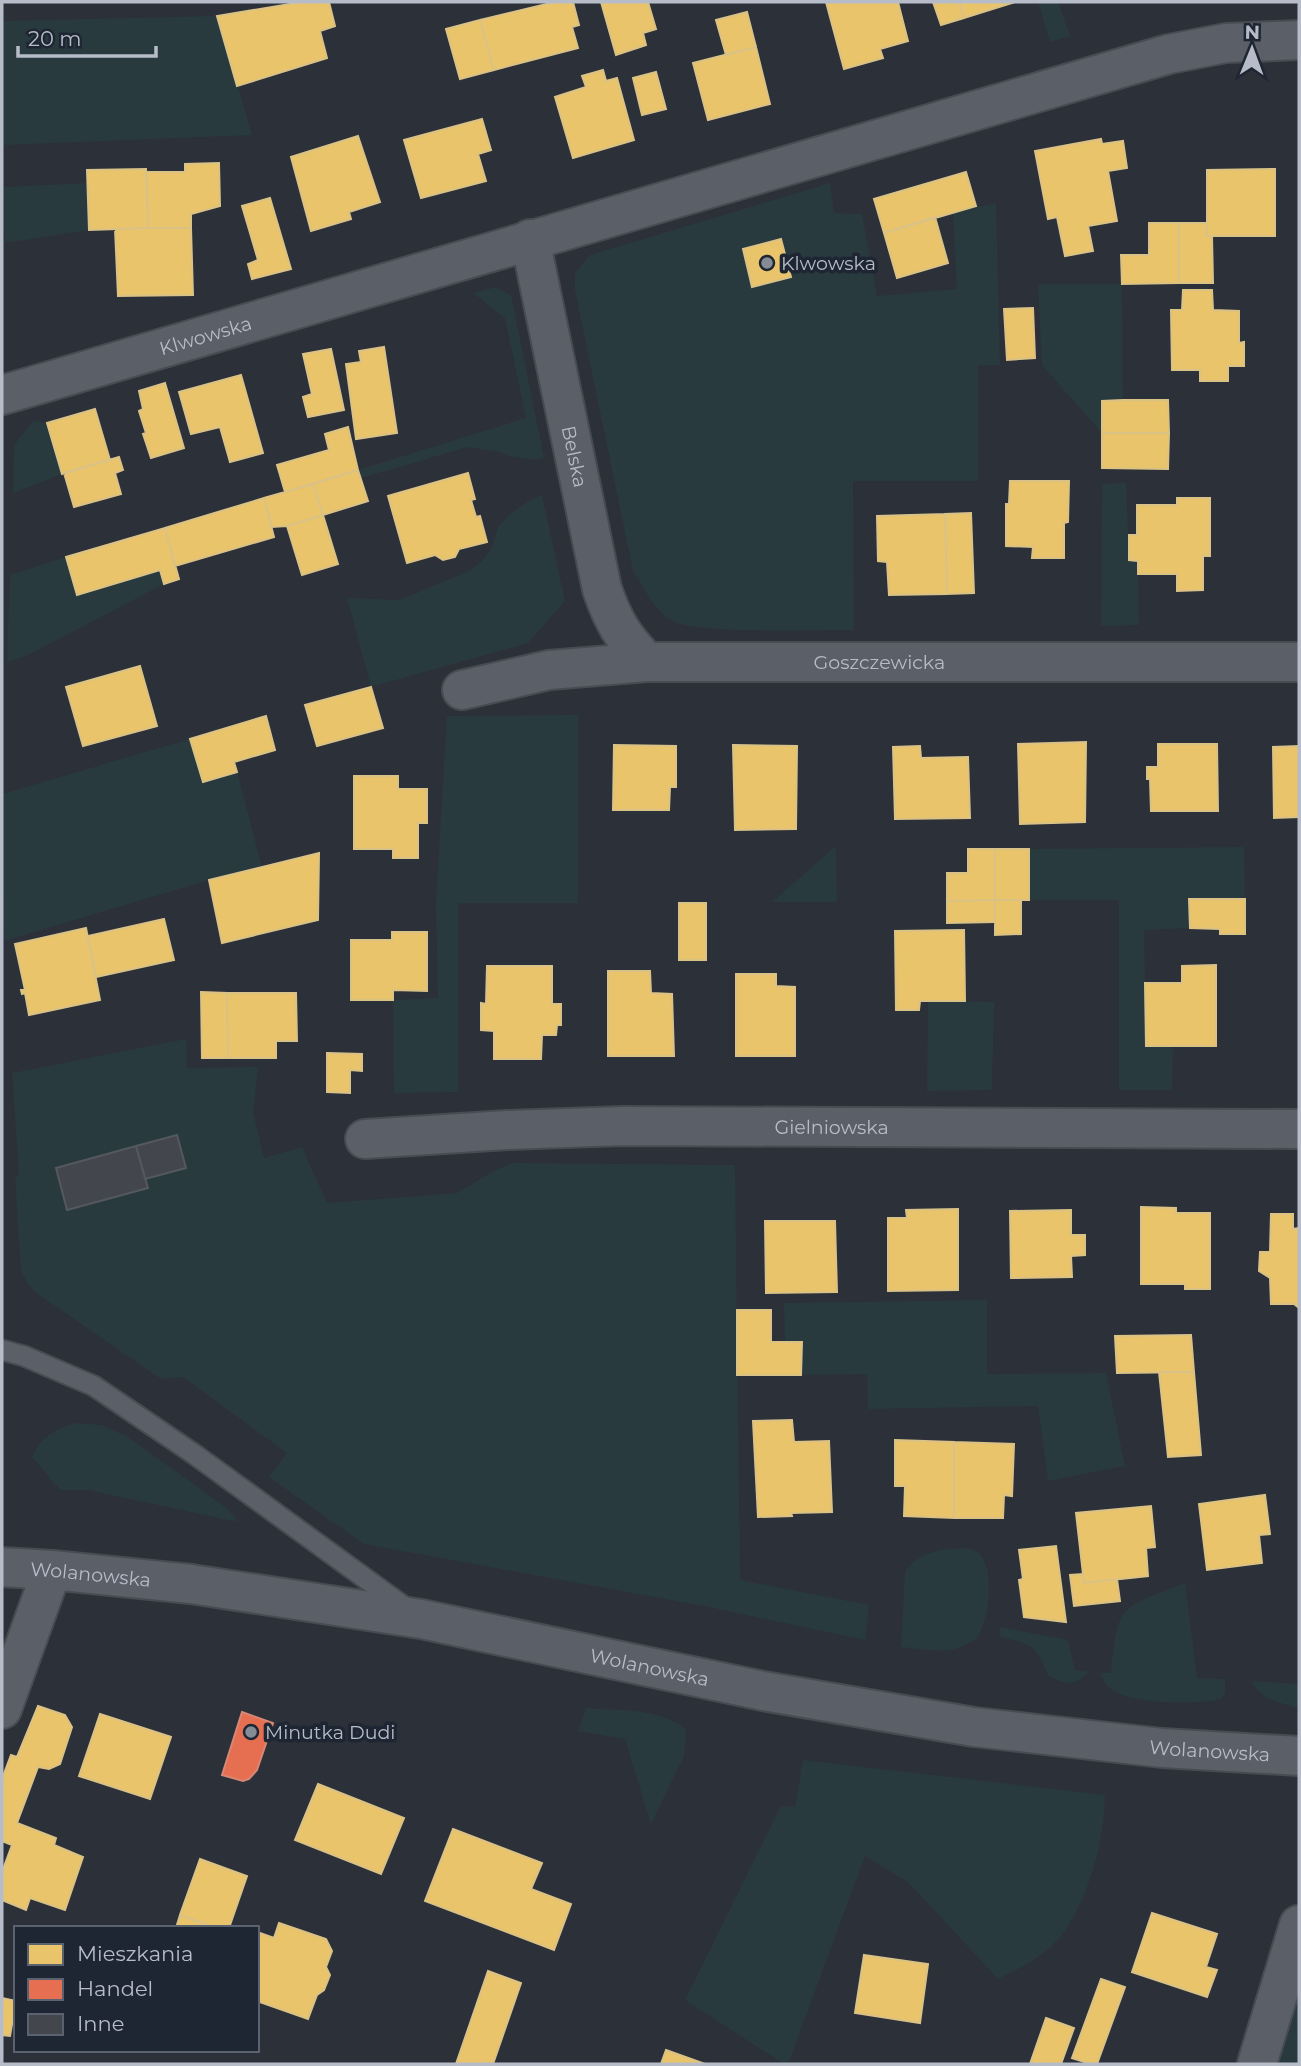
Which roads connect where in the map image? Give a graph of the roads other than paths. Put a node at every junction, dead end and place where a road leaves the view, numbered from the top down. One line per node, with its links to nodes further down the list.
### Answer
1 (1299, 40): 2 (street, Klwowska)
2 (530, 239): 3 (street, Klwowska); 4 (street, Belska)
3 (2, 395)
4 (647, 662): 5 (street, Goszczewicka); 6 (street, Goszczewicka)
5 (1299, 662)
6 (462, 690)
7 (1299, 1129): 8 (street, Gielniowska)
8 (365, 1139)
9 (2, 1350): 12 (lane)
10 (2, 1567): 11 (street, Wolanowska)
11 (52, 1570): 12 (street, Wolanowska); 13 (street)
12 (421, 1619): 14 (street, Wolanowska)
13 (2, 1709)
14 (1299, 1756)
15 (1299, 1925): 16 (street)
16 (1257, 2064)

